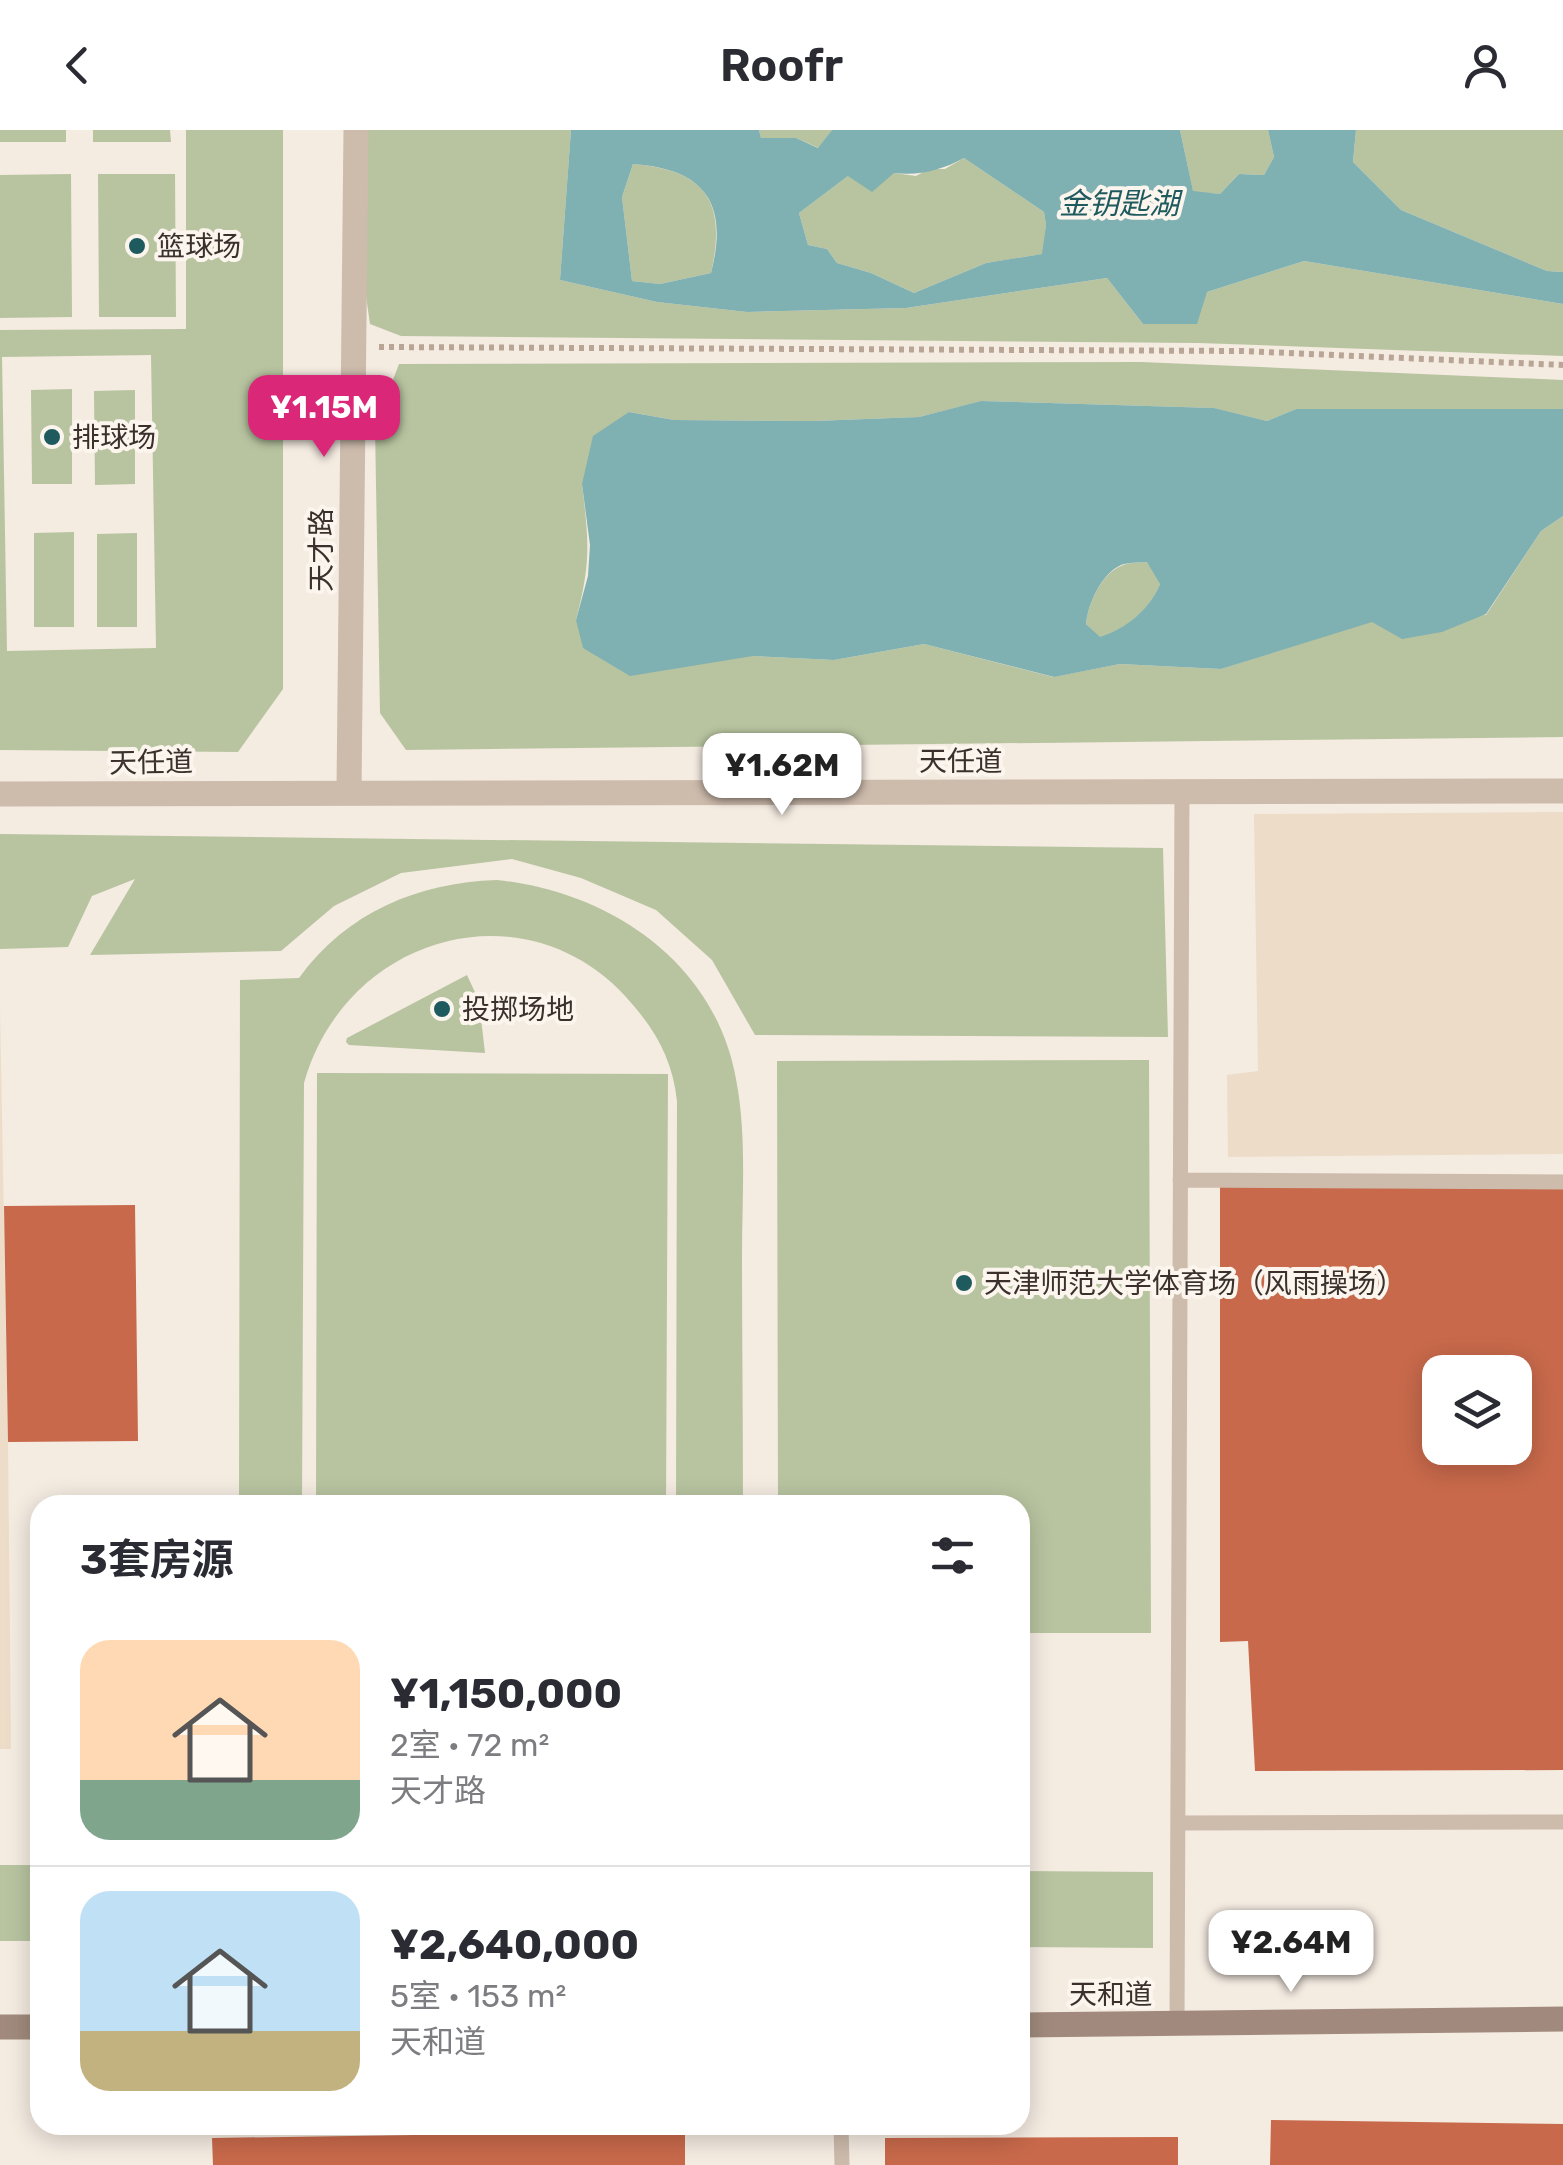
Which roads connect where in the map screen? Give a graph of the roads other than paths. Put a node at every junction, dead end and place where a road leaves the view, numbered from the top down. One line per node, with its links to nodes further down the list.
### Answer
1 (356, 130): 2 (street, 天才路)
2 (349, 790): 3 (street, 天任道); 5 (street, 天任道)
3 (1182, 790): 4 (street, 天任道); 6 (lane)
4 (1563, 790)
5 (0, 794)
6 (1180, 1180): 7 (lane); 9 (lane)
7 (1563, 1182)
8 (1563, 1822): 9 (lane)
9 (1178, 1823): 12 (lane)
10 (1563, 2019): 12 (street, 天和道)
11 (1030, 2024): 12 (street, 天和道)
12 (1177, 2024)
13 (0, 2027): 14 (street)
14 (30, 2027)
15 (841, 2135): 16 (lane)
16 (842, 2165)

